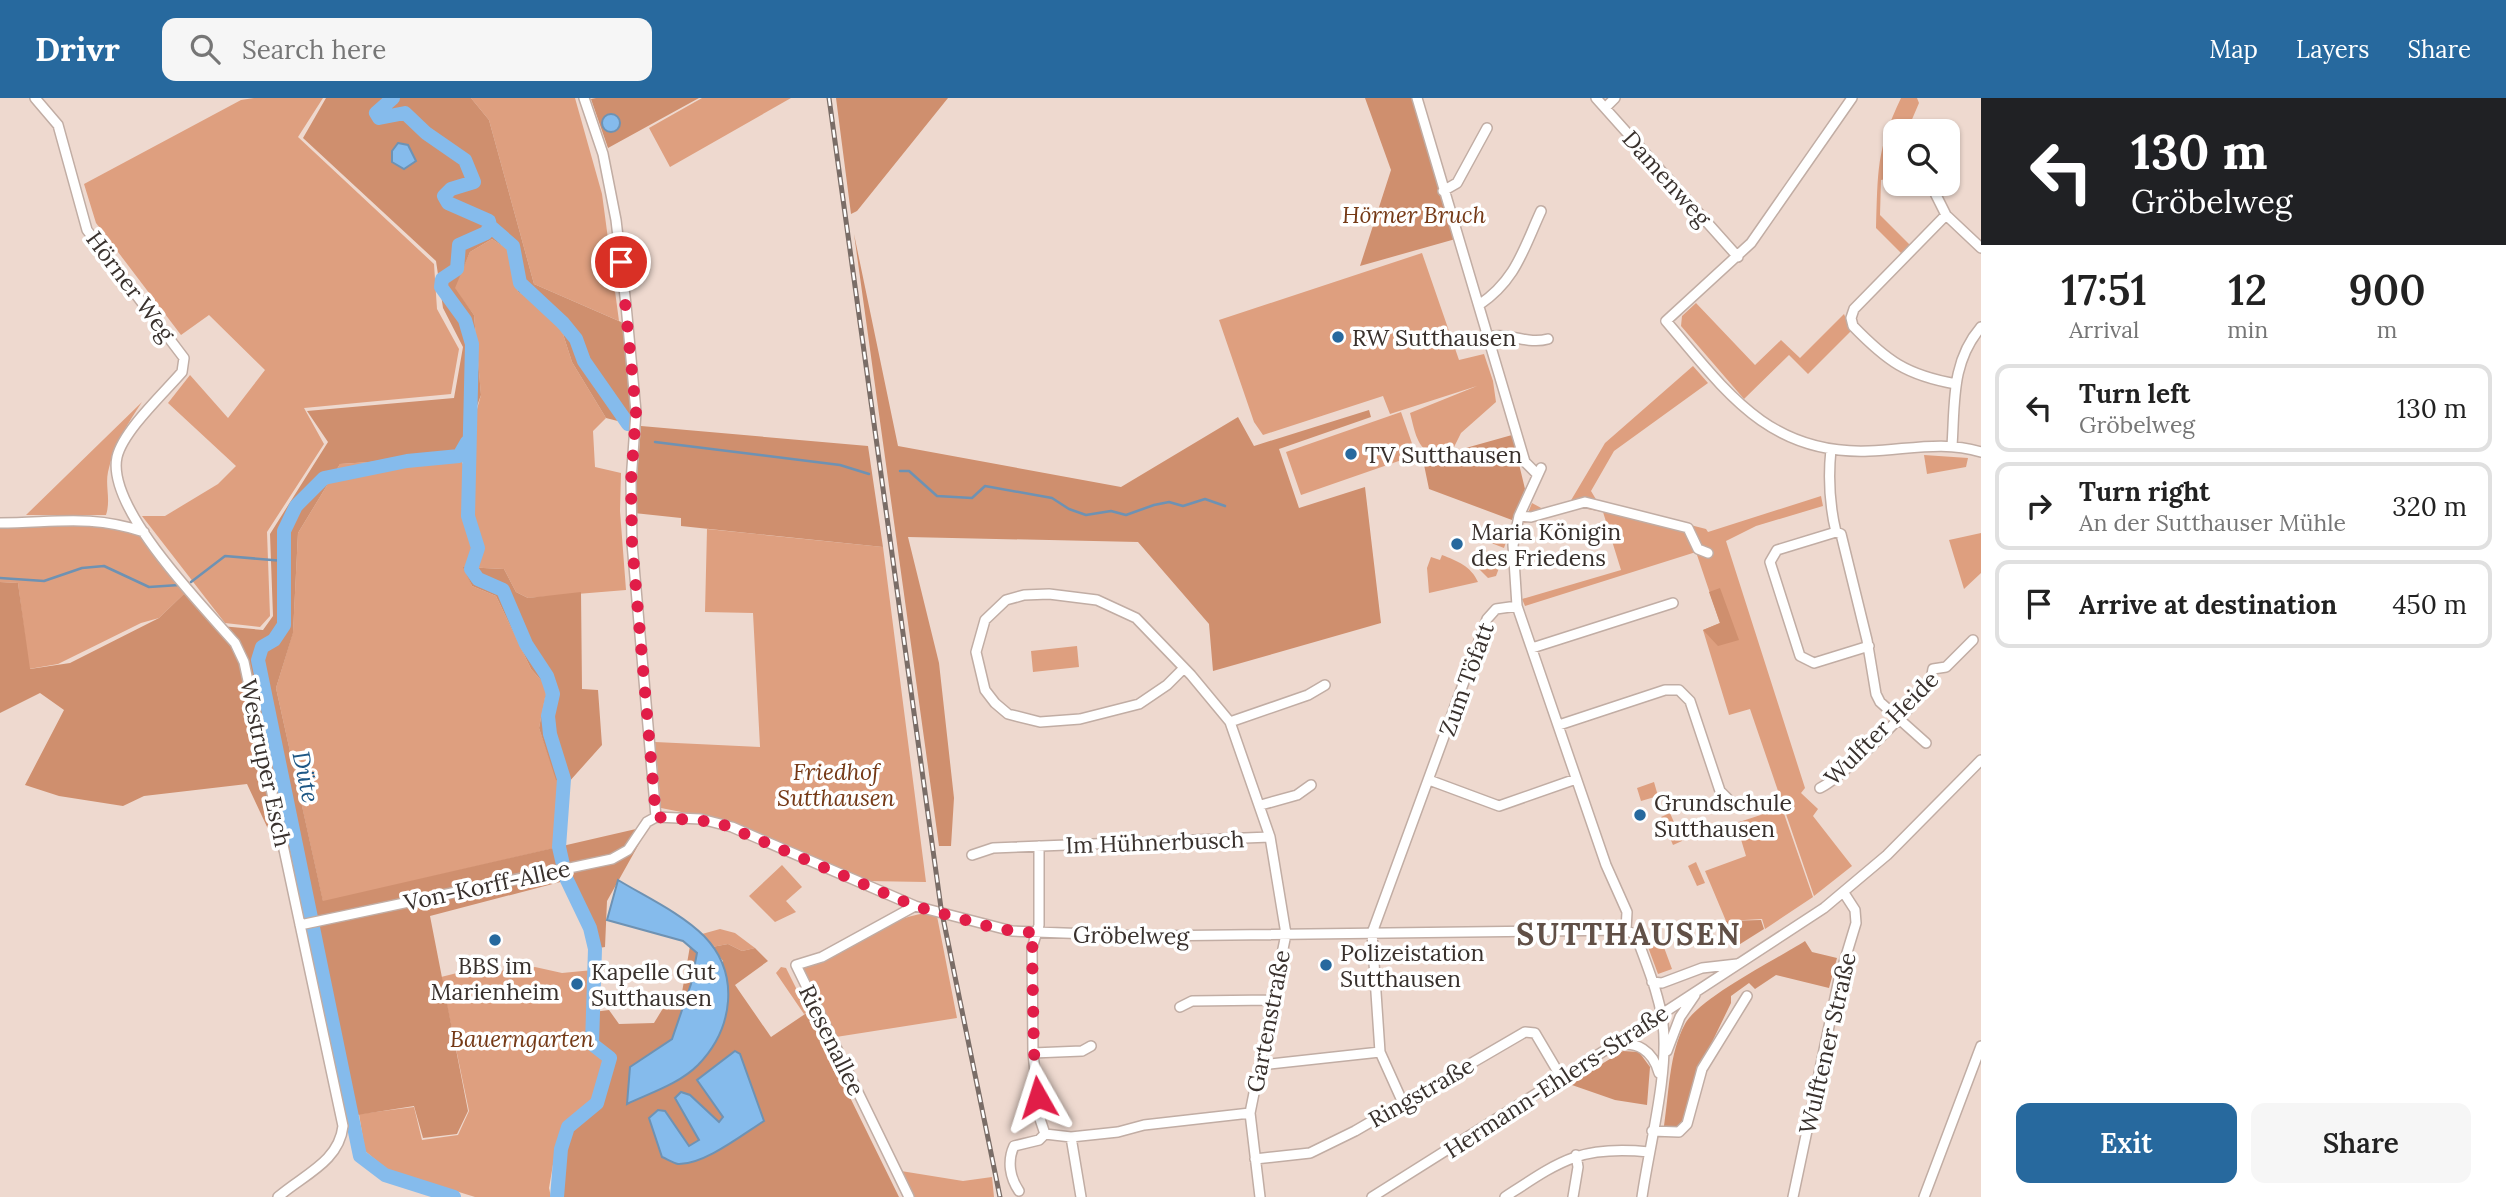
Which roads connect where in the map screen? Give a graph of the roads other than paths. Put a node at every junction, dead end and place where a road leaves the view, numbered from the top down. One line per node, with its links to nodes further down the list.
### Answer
1 (35, 98): 19 (street, Hörner Weg)
2 (584, 98): 47 (street)
3 (1417, 98): 9 (street)
4 (1596, 98): 7 (street, Damenweg)
5 (1615, 98): 7 (street)
6 (1852, 98): 14 (street)
7 (1605, 108): 14 (street, Damenweg)
8 (1487, 128): 9 (street)
9 (1443, 191): 15 (street)
10 (1937, 196): 12 (street)
11 (1541, 211): 15 (street)
12 (1946, 215): 13 (street); 20 (street)
13 (1981, 248)
14 (1738, 257): 22 (street)
15 (1479, 305): 17 (street)
16 (1981, 327): 20 (street)
17 (1488, 337): 18 (street); 24 (street, Zum Töfatt)
18 (1548, 339)
19 (184, 358): 26 (street, Westruper Esch)
20 (1956, 384): 21 (street)
21 (1952, 446): 22 (street); 23 (street)
22 (1830, 449): 27 (street)
23 (1981, 452)
24 (1520, 516): 28 (street); 30 (street, Zum Töfatt)
25 (0, 523): 26 (street)
26 (144, 532): 53 (street, Westruper Esch)
27 (1836, 532): 32 (street); 32 (street)
28 (1707, 553)
29 (1673, 603): 33 (street)
30 (1517, 606): 33 (street); 42 (street, Zum Töfatt)
31 (1973, 640): 36 (street, Wulfter Heide)
32 (1868, 646): 36 (street)
33 (1532, 648): 38 (street)
34 (1184, 668): 34 (street, Gartenstraße); 37 (street, Gartenstraße)
35 (1325, 685): 37 (street)
36 (1897, 718): 39 (street); 44 (street, Wulfter Heide)
37 (1230, 722): 46 (street, Gartenstraße)
38 (1559, 725): 41 (street); 45 (street)
39 (1926, 743)
40 (1981, 760): 51 (street, Hermann-Ehlers-Straße)
41 (1576, 779): 42 (street); 54 (street)
42 (1429, 780): 56 (street, Zum Töfatt)
43 (1311, 785): 46 (street)
44 (1820, 788)
45 (1731, 802)
46 (1261, 805): 48 (street, Gartenstraße)
47 (656, 817): 52 (street, Gröbelweg); 53 (street, Von-Korff-Allee)
48 (1270, 837): 49 (street, Im Hühnerbusch); 57 (street, Gartenstraße)
49 (1039, 846): 50 (street, Im Hühnerbusch); 55 (street, Im Hühnerbusch)
50 (972, 855)
51 (1844, 893): 58 (street, Hermann-Ehlers-Straße); 91 (street, Wulftener Straße)
52 (915, 906): 55 (street, Gröbelweg); 84 (street, Riesenallee)
53 (308, 923): 83 (street, Westruper Esch)
54 (1626, 930): 56 (street, Gröbelweg); 59 (street)
55 (1036, 933): 57 (street, Gröbelweg); 69 (street, Im Hühnerbusch)
56 (1372, 933): 57 (street, Gröbelweg); 68 (street)
57 (1286, 934): 62 (street, Gartenstraße)
58 (1739, 964): 59 (street, Hermann-Ehlers-Straße); 60 (street, Hermann-Ehlers-Straße)
59 (1652, 982): 64 (street)
60 (1699, 990): 64 (street, Hermann-Ehlers-Straße); 71 (street)
61 (1747, 996): 76 (street)
62 (1273, 1000): 63 (street); 70 (street, Gartenstraße)
63 (1180, 1007)
64 (1661, 1014): 67 (street, Hermann-Ehlers-Straße); 71 (street)
65 (1091, 1046): 69 (street)
66 (1981, 1046): 92 (street)
67 (1610, 1047): 72 (street, Hermann-Ehlers-Straße); 73 (street)
68 (1380, 1052): 70 (street); 74 (street)
69 (1034, 1053): 77 (street, Im Hühnerbusch)
70 (1260, 1065): 75 (street, Gartenstraße)
71 (1661, 1066): 73 (street)
72 (1561, 1077): 74 (street, Ringstraße); 87 (street, Hermann-Ehlers-Straße)
73 (1660, 1077): 76 (street)
74 (1403, 1104): 81 (street, Ringstraße)
75 (1250, 1113): 78 (street); 81 (street, Gartenstraße)
76 (1652, 1131): 79 (street)
77 (1045, 1134): 78 (street); 82 (street)
78 (1071, 1137): 85 (street)
79 (1648, 1152): 80 (street); 90 (street)
80 (1576, 1155): 88 (street); 89 (street)
81 (1255, 1159): 86 (street, Gartenstraße)
82 (1019, 1191)
83 (278, 1197)
84 (909, 1197)
85 (1081, 1197)
86 (1260, 1197)
87 (1372, 1197)
88 (1504, 1197)
89 (1573, 1197)
90 (1642, 1197)
91 (1793, 1197)
92 (1924, 1197)

